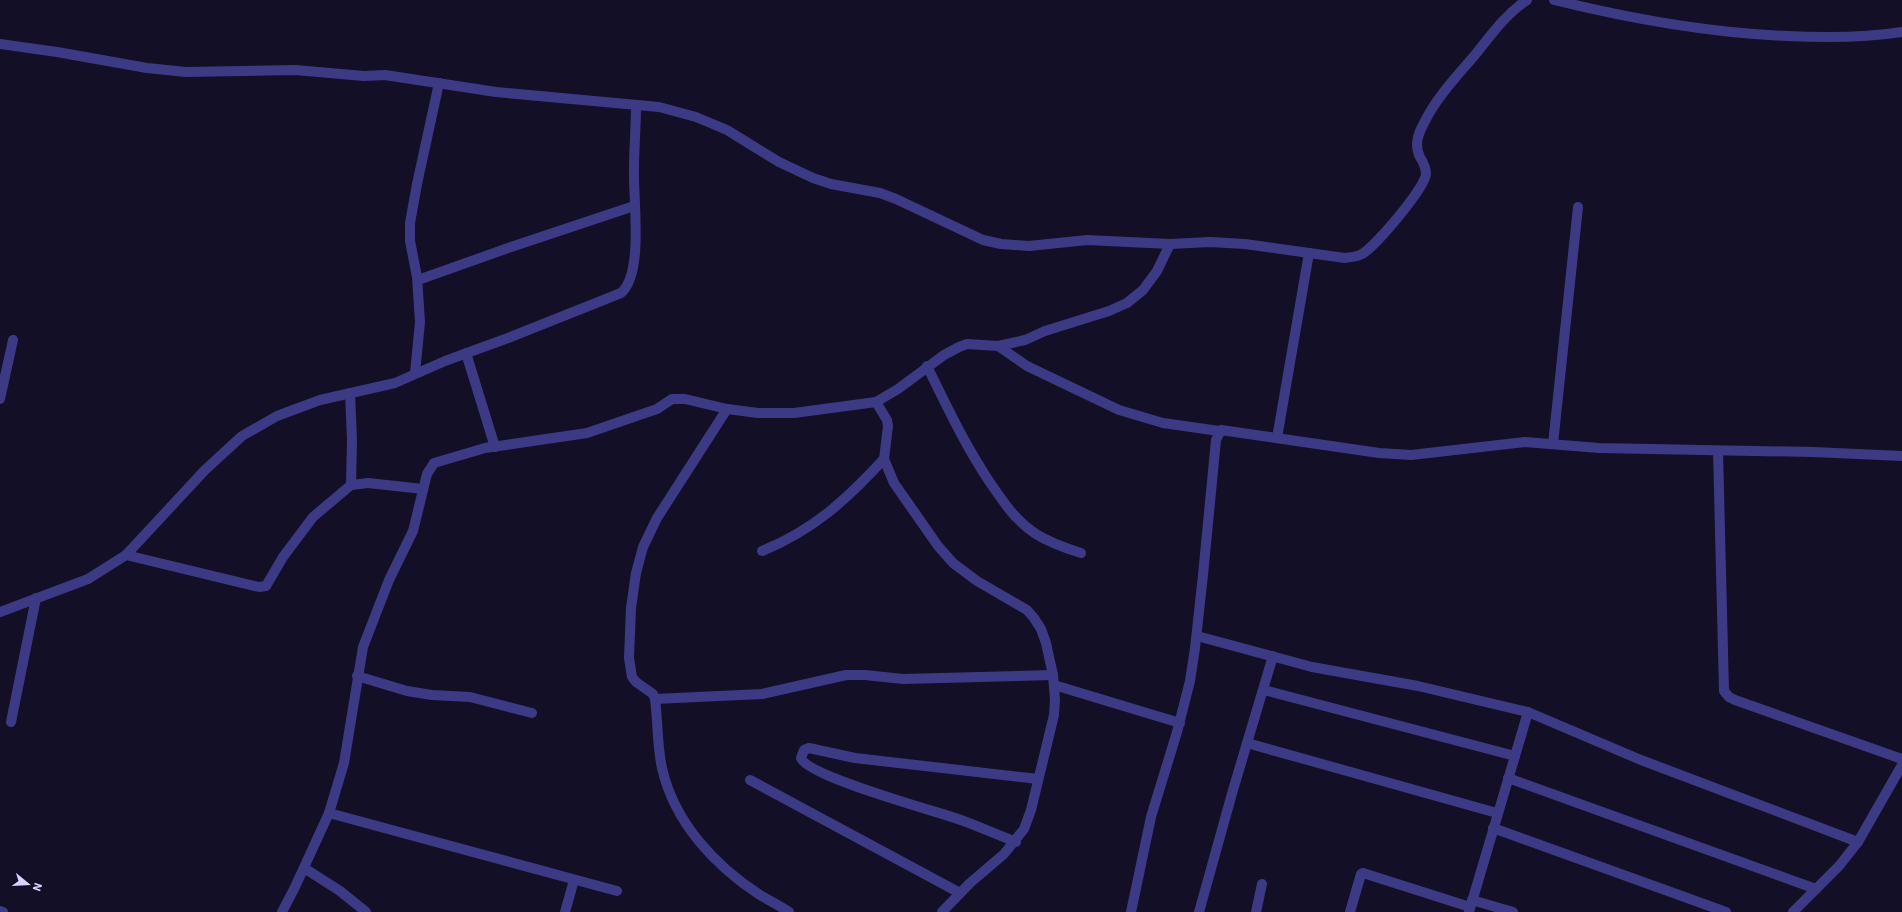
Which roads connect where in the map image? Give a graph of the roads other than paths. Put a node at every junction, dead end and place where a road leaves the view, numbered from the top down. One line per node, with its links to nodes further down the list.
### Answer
1 (1527, 0): 10 (street)
2 (1554, 0): 3 (street)
3 (1902, 32)
4 (0, 44): 5 (street)
5 (439, 83): 6 (street); 11 (street)
6 (636, 105): 7 (street); 9 (street)
7 (634, 206): 11 (street); 14 (street)
8 (1578, 207): 23 (street)
9 (1170, 244): 10 (street); 13 (street)
10 (1309, 253): 22 (street)
11 (418, 280): 16 (street)
12 (13, 340): 18 (street)
13 (998, 346): 15 (street); 21 (street)
14 (466, 353): 16 (street); 24 (street)
15 (927, 366): 19 (street); 31 (street)
16 (415, 373): 17 (street)
17 (350, 393): 28 (street); 32 (street)
18 (0, 399)
19 (876, 402): 20 (street); 27 (street)
20 (727, 409): 24 (street); 40 (street)
21 (1219, 431): 22 (street); 35 (street)
22 (1277, 438): 23 (street)
23 (1553, 444): 25 (street)
24 (496, 447): 29 (street)
25 (1718, 451): 26 (street); 47 (street)
26 (1902, 456)
27 (884, 459): 30 (street); 38 (street)
28 (351, 485): 29 (street); 32 (street)
29 (423, 489): 37 (street)
30 (762, 551)
31 (1081, 553)
32 (126, 556): 33 (street)
33 (36, 598): 34 (street); 43 (street)
34 (0, 612)
35 (1197, 636): 36 (street); 44 (street)
36 (1273, 656): 39 (street); 41 (street)
37 (357, 676): 42 (street); 53 (street)
38 (1054, 680): 40 (street); 44 (street); 50 (street)
39 (1264, 690): 45 (street); 46 (street)
40 (655, 699): 70 (street)
41 (1528, 712): 46 (street); 57 (street)
42 (532, 713)
43 (11, 722)
44 (1180, 723): 72 (street)
45 (1247, 743): 54 (street); 73 (street)
46 (1515, 756): 49 (street)
47 (1902, 759)
48 (1902, 765): 52 (street)
49 (1508, 778): 54 (street); 61 (street)
50 (1038, 779): 56 (street); 56 (street)
51 (750, 780): 63 (street)
52 (1899, 780): 57 (street)
53 (329, 813): 58 (street); 59 (street)
54 (1497, 813): 55 (street)
55 (1493, 828): 64 (street); 77 (street)
56 (1016, 842): 63 (street)
57 (1858, 842): 61 (street)
58 (304, 868): 67 (street); 68 (street)
59 (574, 880): 62 (street); 69 (street)
60 (1262, 884): 74 (street)
61 (1816, 889): 78 (street)
62 (617, 891)
63 (960, 893): 71 (street)
64 (1470, 906): 75 (street); 76 (street)
65 (0, 911): 66 (street)
66 (3, 912)
67 (282, 912)
68 (366, 912)
69 (565, 912)
70 (789, 912)
71 (942, 912)
72 (1131, 912)
73 (1199, 912)
74 (1256, 912)
75 (1350, 912)
76 (1513, 912)
77 (1726, 912)
78 (1793, 912)

